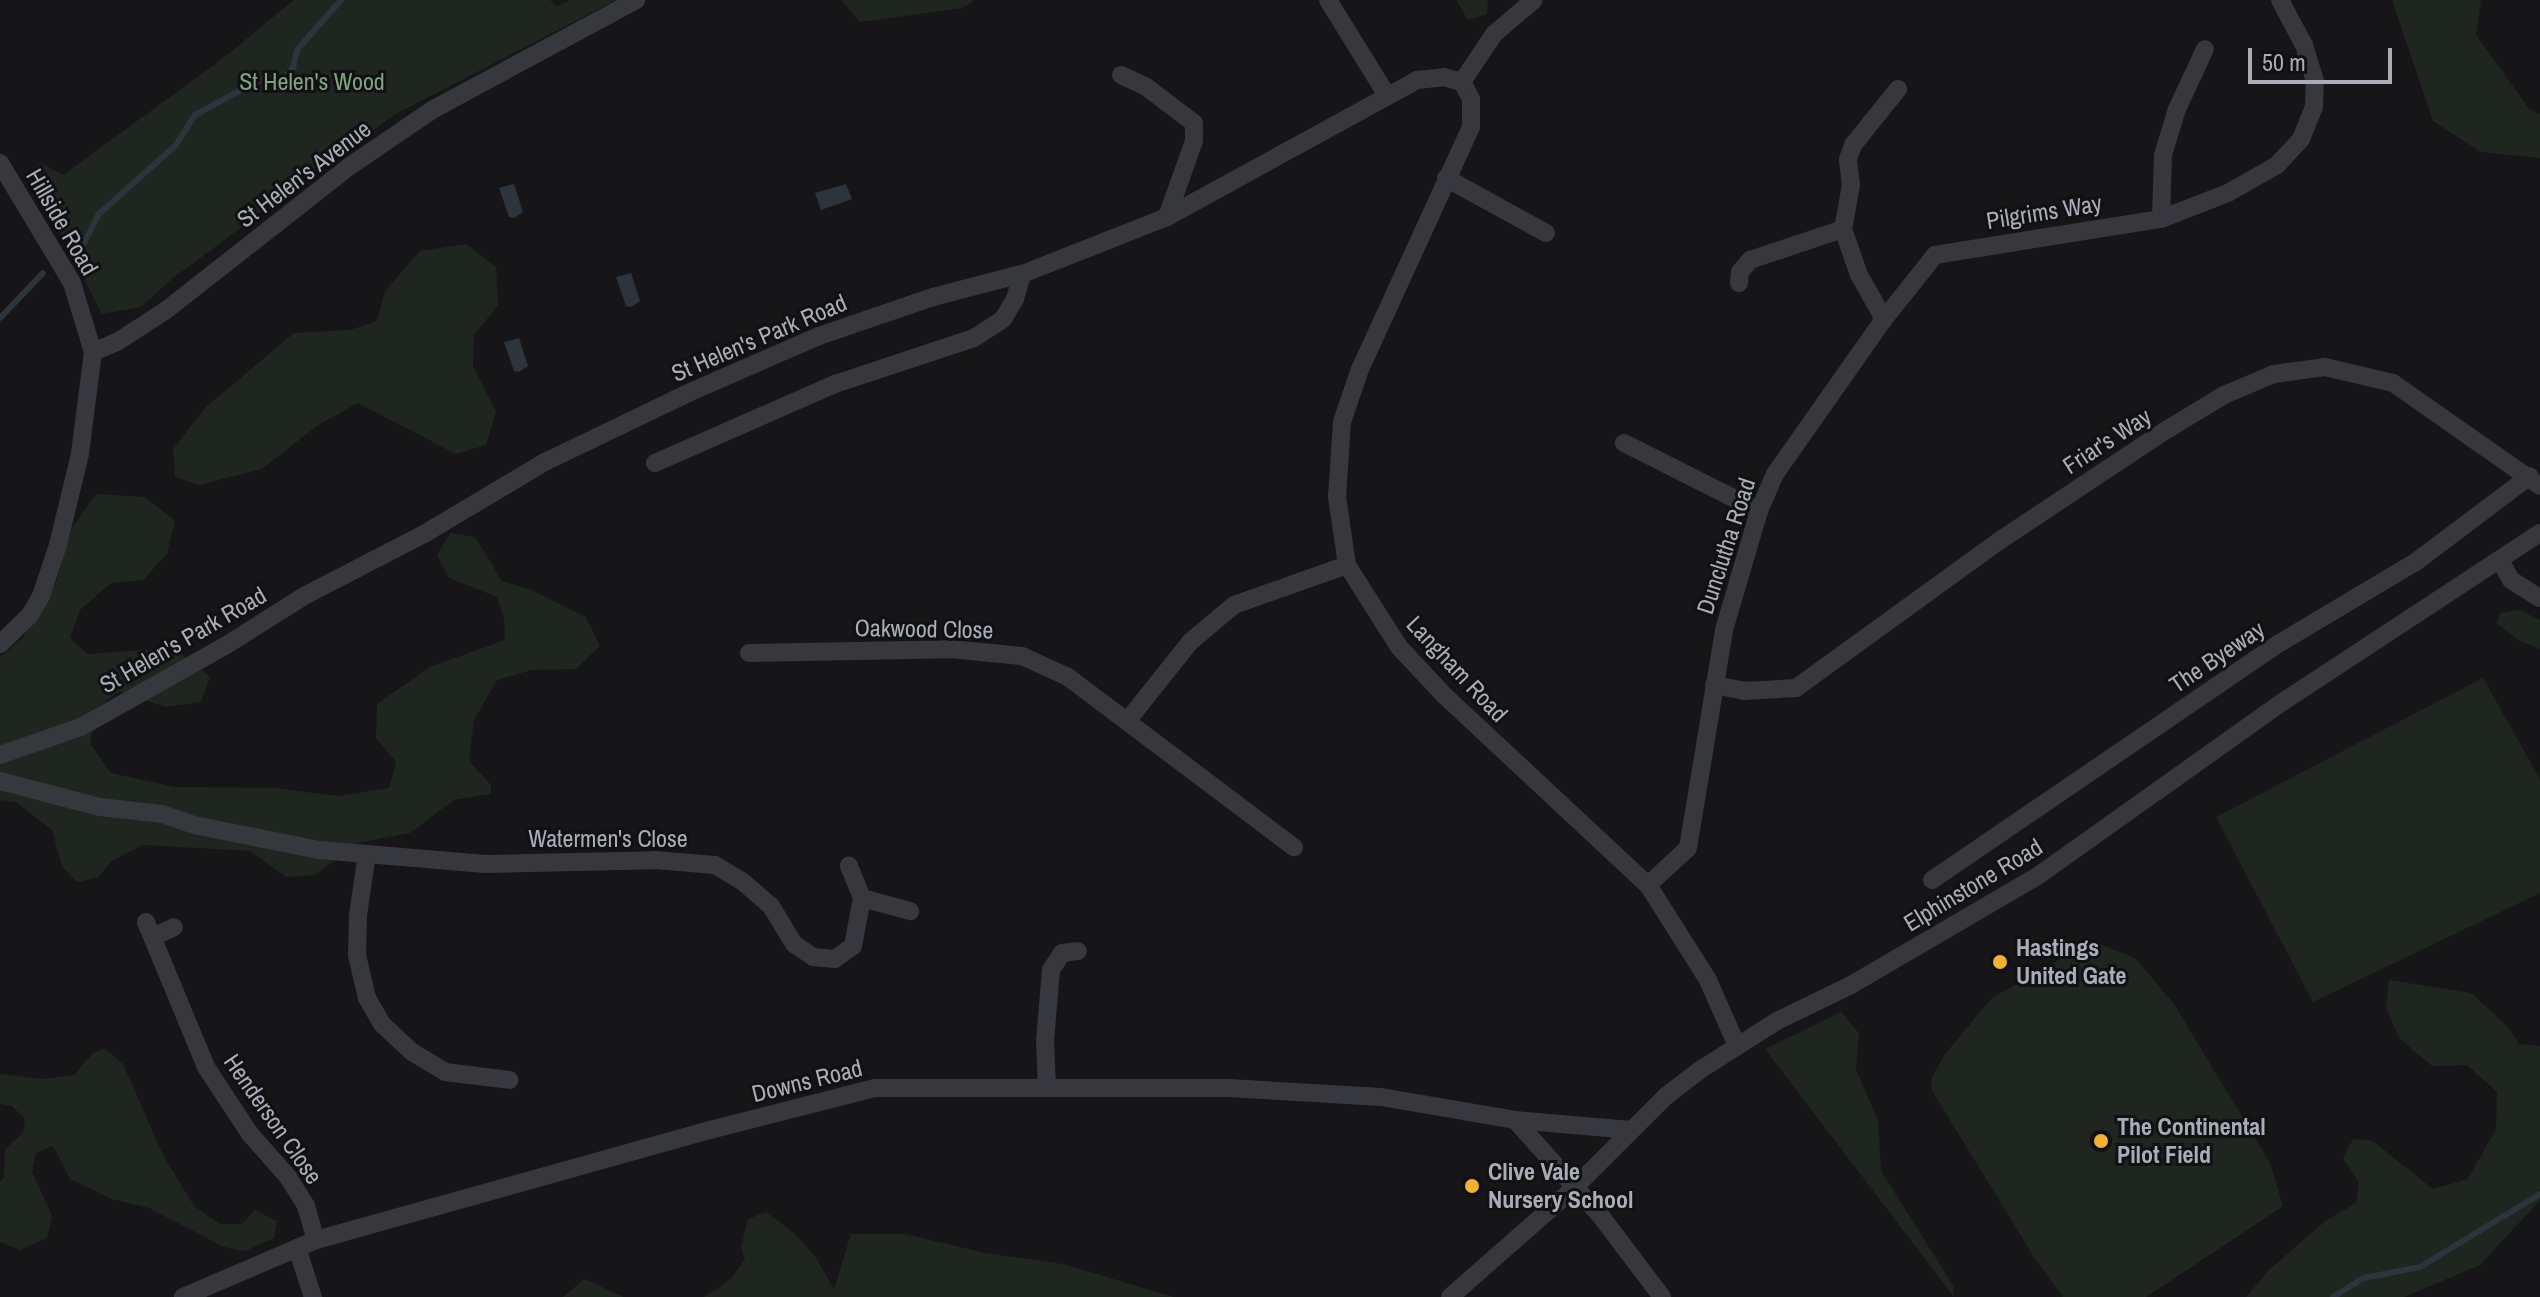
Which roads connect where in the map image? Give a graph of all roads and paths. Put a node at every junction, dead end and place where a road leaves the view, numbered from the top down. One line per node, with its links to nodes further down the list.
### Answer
1 (636, 0): 20 (street, St Helen's Avenue)
2 (1328, 0): 9 (street)
3 (1534, 0): 7 (street)
4 (2280, 0): 13 (street, Pilgrims Way)
5 (2205, 49): 13 (street)
6 (1121, 75): 12 (street)
7 (1462, 82): 9 (street, St Helen's Park Road); 11 (street, Langham Road)
8 (1898, 89): 14 (street)
9 (1386, 94): 12 (street, St Helen's Park Road)
10 (0, 163): 20 (street, Hillside Road)
11 (1446, 178): 15 (street); 27 (street, Langham Road)
12 (1167, 217): 17 (street, St Helen's Park Road)
13 (2161, 219): 16 (street, Pilgrims Way)
14 (1843, 229): 18 (street); 19 (street)
15 (1546, 233)
16 (1935, 255): 19 (street, Dunclutha Road)
17 (1022, 274): 22 (street); 33 (street, St Helen's Park Road)
18 (1739, 283)
19 (1884, 319): 24 (street, Dunclutha Road)
20 (93, 352): 29 (street)
21 (1624, 443): 24 (street)
22 (655, 463)
23 (2535, 481): 31 (street, Friar's Way); 38 (street, The Byeway)
24 (1759, 511): 31 (street, Dunclutha Road)
25 (2540, 533): 26 (street, Elphinstone Road)
26 (2500, 560): 28 (street); 44 (street, Elphinstone Road)
27 (1347, 565): 32 (street); 39 (street, Langham Road)
28 (2540, 598)
29 (0, 644)
30 (749, 653): 32 (street, Oakwood Close)
31 (1714, 685): 39 (street, Dunclutha Road)
32 (1128, 720): 35 (street, Oakwood Close)
33 (0, 755)
34 (0, 781): 36 (street, Watermen's Close)
35 (1294, 847)
36 (367, 854): 40 (street, Watermen's Close); 45 (street)
37 (849, 866): 40 (street)
38 (1932, 880)
39 (1648, 885): 44 (street, Langham Road)
40 (862, 898): 41 (street)
41 (910, 911)
42 (174, 927): 50 (street, Henderson Close)
43 (1078, 951): 46 (street)
44 (1737, 1046): 48 (street, Elphinstone Road)
45 (510, 1080)
46 (1047, 1088): 47 (street, Downs Road); 50 (street, Downs Road)
47 (1515, 1120): 48 (street, Downs Road); 49 (street)
48 (1631, 1130): 49 (street, Elphinstone Road)
49 (1575, 1187): 54 (street, Elphinstone Road); 55 (street)
50 (316, 1240): 51 (street, Downs Road)
51 (297, 1248): 52 (street, Downs Road); 53 (street)
52 (183, 1297)
53 (313, 1297)
54 (1450, 1297)
55 (1662, 1297)

